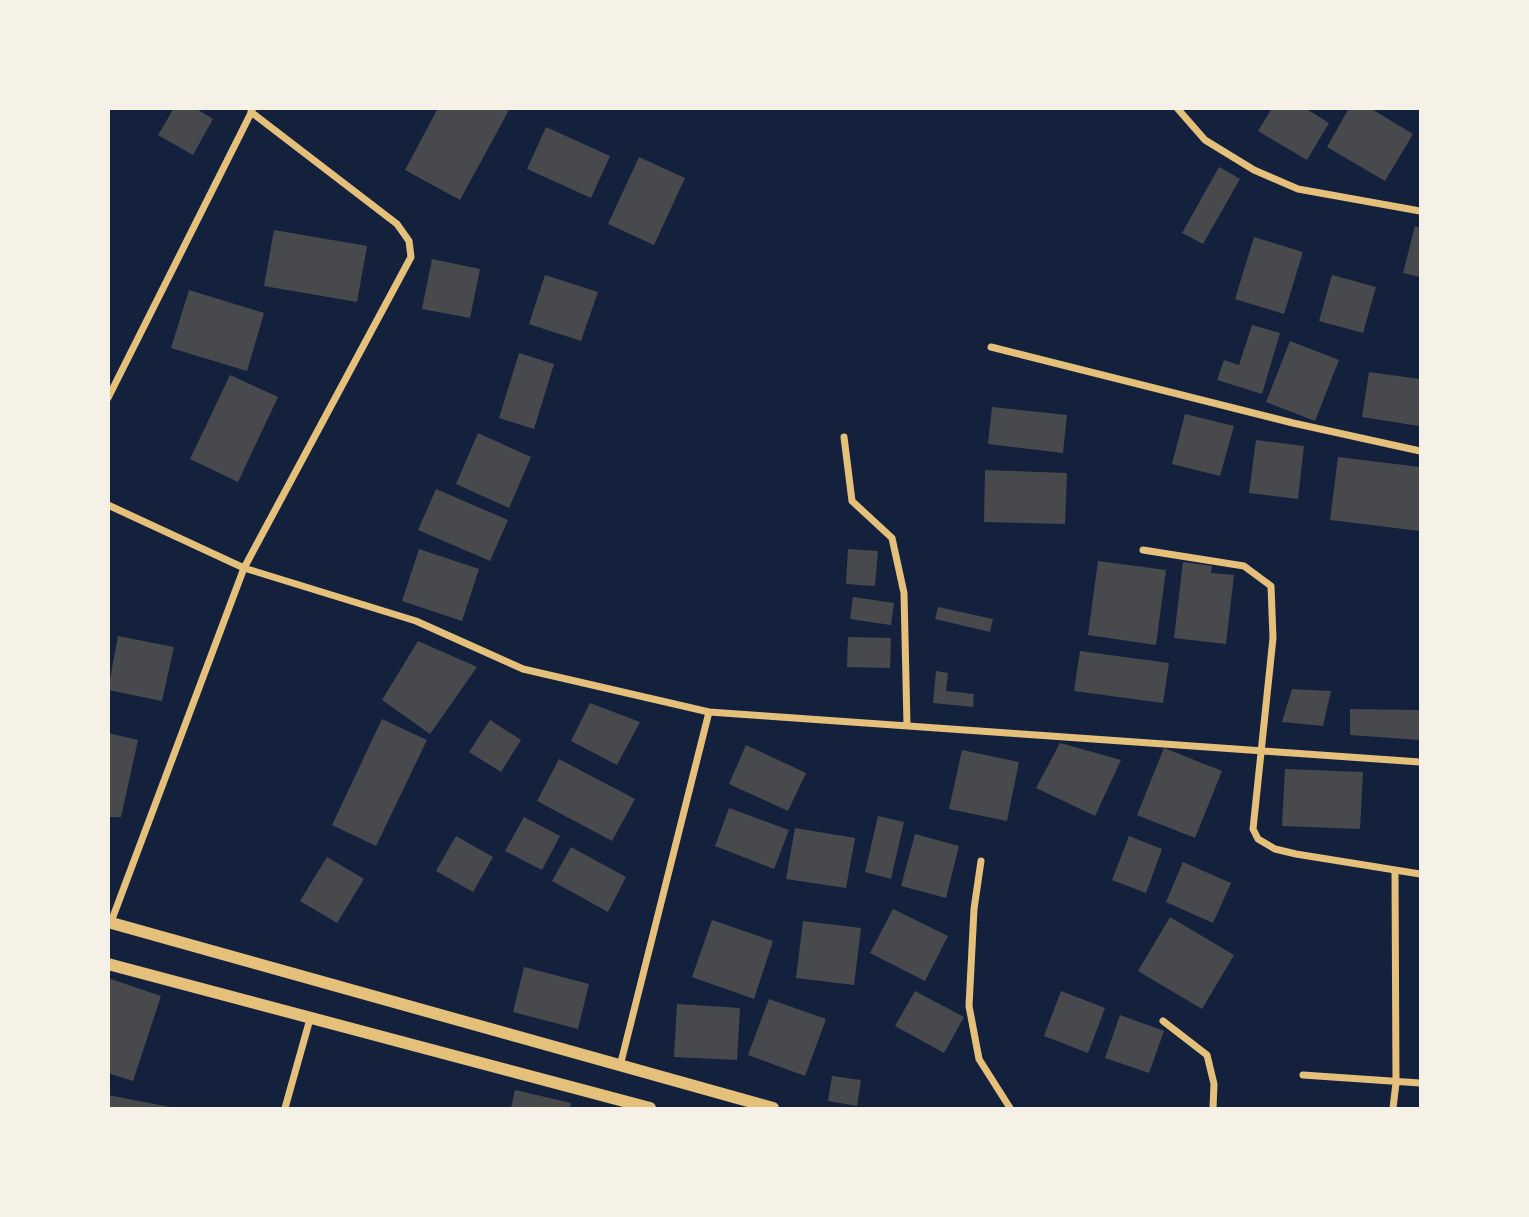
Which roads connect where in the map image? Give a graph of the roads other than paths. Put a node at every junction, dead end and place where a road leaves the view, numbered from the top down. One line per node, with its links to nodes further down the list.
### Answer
1 (1177, 108): 3 (street)
2 (252, 110): 5 (street); 10 (street)
3 (1420, 211)
4 (991, 347): 7 (street)
5 (108, 398)
6 (844, 437): 12 (street)
7 (1420, 451)
8 (108, 505): 10 (street)
9 (1143, 550): 13 (street)
10 (244, 568): 11 (street); 18 (street)
11 (709, 712): 12 (street); 22 (street)
12 (908, 725): 13 (street)
13 (1260, 749): 14 (street); 16 (street)
14 (1420, 762)
15 (981, 861): 29 (street)
16 (1395, 872): 17 (street); 24 (street)
17 (1420, 874)
18 (110, 922): 22 (street)
19 (108, 964): 20 (street)
20 (310, 1019): 26 (street); 27 (street)
21 (1163, 1021): 30 (street)
22 (620, 1066): 28 (street)
23 (1303, 1075): 24 (street)
24 (1396, 1083): 25 (street); 31 (street)
25 (1420, 1083)
26 (285, 1108)
27 (650, 1108)
28 (773, 1108)
29 (1010, 1108)
30 (1213, 1108)
31 (1393, 1108)

